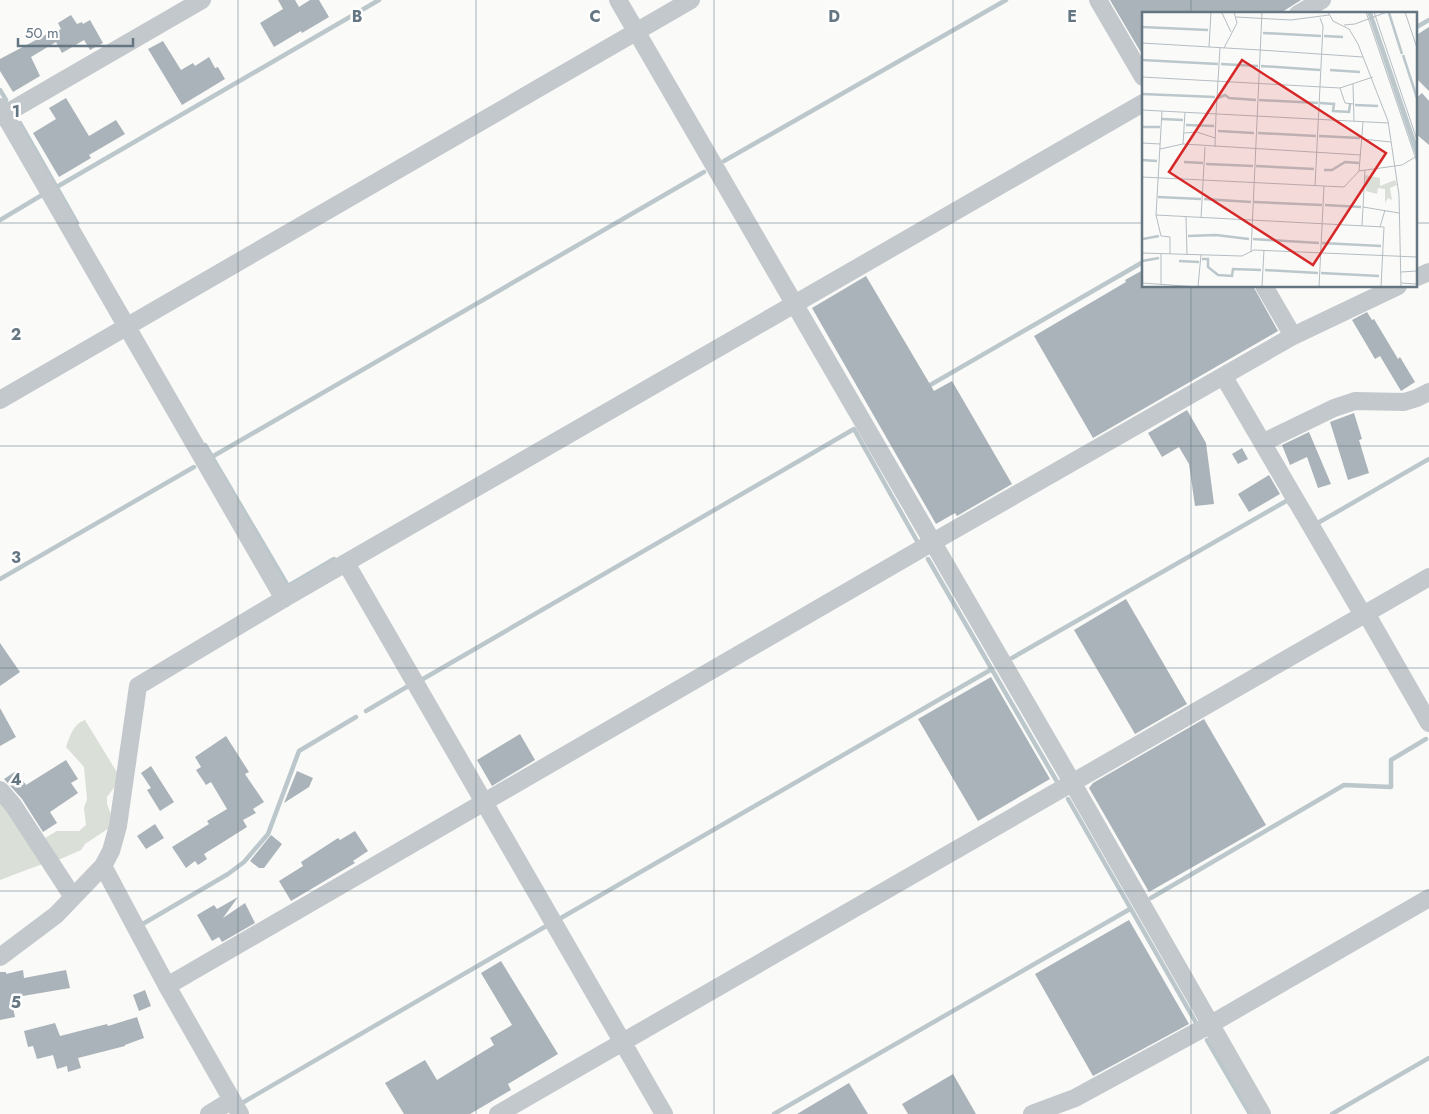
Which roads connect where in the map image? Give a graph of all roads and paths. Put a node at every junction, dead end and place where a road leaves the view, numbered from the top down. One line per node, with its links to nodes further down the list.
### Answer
1 (202, 0): 10 (street)
2 (618, 0): 7 (street)
3 (691, 0): 7 (street)
4 (1098, 0): 8 (street)
5 (1322, 0): 6 (street)
6 (1301, 12)
7 (636, 31): 15 (street); 16 (street)
8 (1142, 75)
9 (1142, 104): 15 (street)
10 (1, 113): 16 (street)
11 (1429, 272): 12 (street)
12 (1416, 278)
13 (1265, 288): 17 (street)
14 (1394, 288): 17 (street)
15 (794, 304): 22 (street); 23 (street)
16 (126, 327): 20 (street); 25 (street)
17 (1293, 336): 18 (street)
18 (1224, 377): 21 (street); 22 (street)
19 (1429, 392): 21 (street)
20 (0, 400)
21 (1264, 442): 26 (street)
22 (933, 542): 28 (street); 30 (street)
23 (346, 563): 25 (street); 30 (street)
24 (1429, 577): 26 (street)
25 (284, 599): 31 (street)
26 (1364, 614): 27 (street); 28 (street)
27 (1429, 723)
28 (1072, 782): 36 (street); 37 (street)
29 (0, 790): 32 (street)
30 (484, 803): 35 (street); 37 (street)
31 (103, 866): 32 (street); 35 (street)
32 (73, 897): 34 (street)
33 (1429, 898): 36 (street)
34 (0, 957)
35 (167, 986): 38 (street)
36 (1211, 1024): 42 (street); 43 (street)
37 (622, 1043): 40 (street); 41 (street)
38 (236, 1107): 39 (street)
39 (209, 1114)
40 (498, 1114)
41 (664, 1114)
42 (1032, 1114)
43 (1262, 1114)

